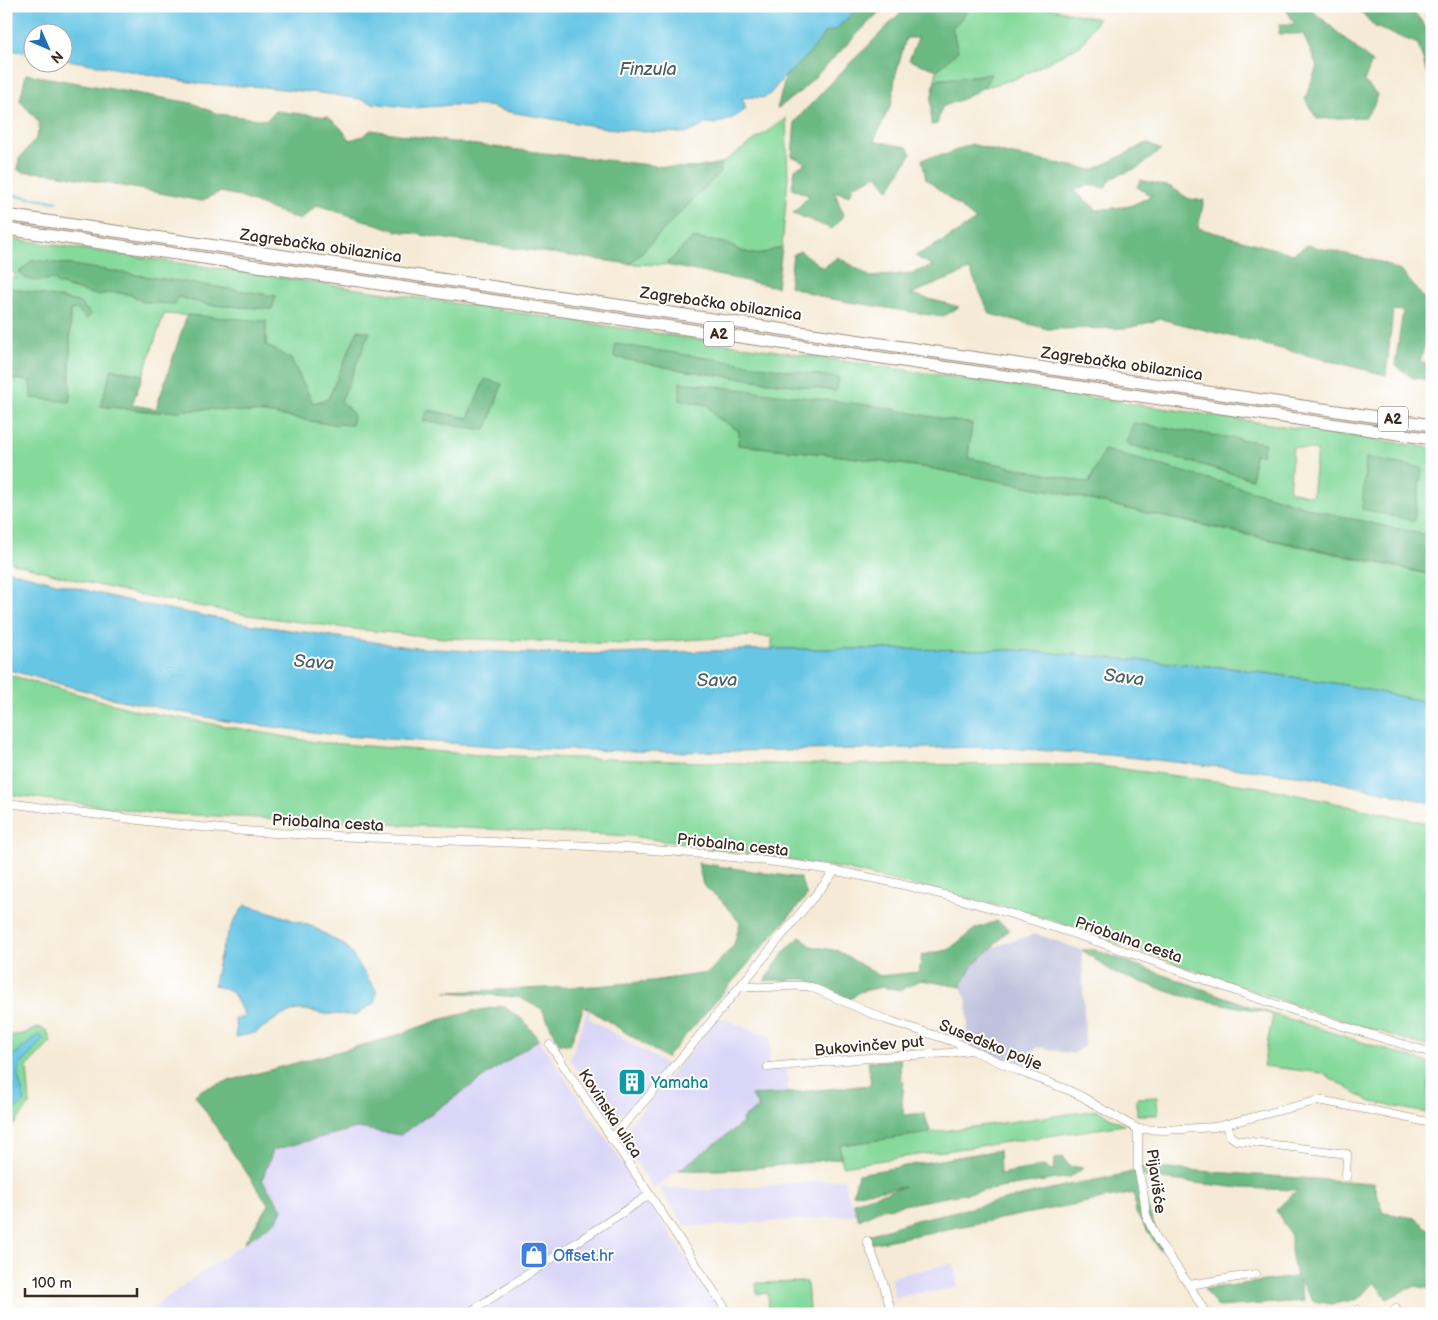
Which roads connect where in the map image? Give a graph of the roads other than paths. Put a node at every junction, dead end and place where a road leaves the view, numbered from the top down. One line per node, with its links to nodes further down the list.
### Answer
1 (6, 215): 3 (highway, Zagrebačka obilaznica / A2)
2 (6, 229): 4 (highway, Zagrebačka obilaznica / A2)
3 (1432, 425)
4 (1432, 439)
5 (6, 803): 6 (street, Priobalna cesta)
6 (835, 871): 7 (street); 10 (street, Priobalna cesta)
7 (742, 986): 9 (street, Susedsko polje); 15 (street)
8 (550, 1046): 15 (street, Kovinska ulica)
9 (972, 1050): 11 (street, Bukovinčev put); 14 (street, Susedsko polje)
10 (1432, 1053)
11 (768, 1067)
12 (1432, 1123): 13 (street, Susedsko polje)
13 (1227, 1124): 14 (street, Susedsko polje); 16 (street)
14 (1138, 1129): 20 (street, Pijavišće)
15 (611, 1139): 17 (street, Kovinska ulica)
16 (1346, 1177)
17 (649, 1195): 21 (street); 22 (street, Kovinska ulica)
18 (868, 1241): 23 (street)
19 (1256, 1274): 20 (street)
20 (1189, 1285): 24 (street, Pijavišće)
21 (467, 1314)
22 (729, 1314)
23 (892, 1314)
24 (1206, 1314)

